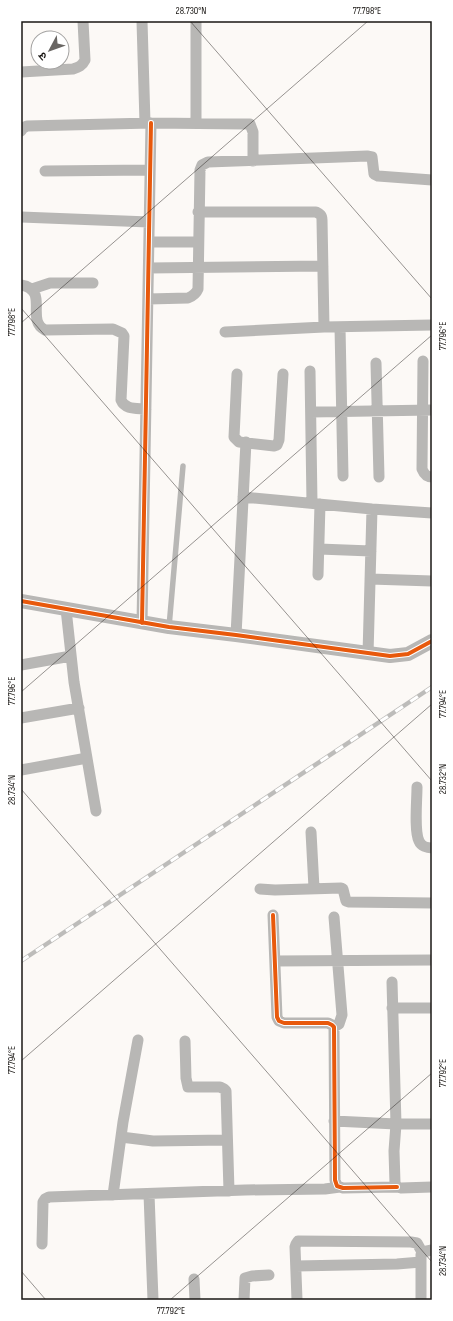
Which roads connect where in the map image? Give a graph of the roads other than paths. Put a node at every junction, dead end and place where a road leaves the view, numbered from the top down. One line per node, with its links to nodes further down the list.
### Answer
1 (83, 21): 4 (street)
2 (142, 21): 5 (street)
3 (196, 21): 6 (street)
4 (21, 72)
5 (148, 123): 6 (street); 7 (street); 9 (street)
6 (196, 123): 8 (street)
7 (21, 131)
8 (253, 161): 11 (street); 12 (street)
9 (150, 170): 10 (street); 14 (street)
10 (45, 172)
11 (432, 180)
12 (198, 212): 16 (street); 17 (street)
13 (21, 217): 14 (street)
14 (149, 222): 15 (street)
15 (149, 242): 16 (street); 18 (street)
16 (198, 242): 19 (street)
17 (323, 266): 19 (street); 25 (street)
18 (149, 268): 19 (street); 23 (street)
19 (198, 268): 23 (street)
20 (93, 283): 22 (street)
21 (21, 285): 22 (street)
22 (32, 289): 33 (street)
23 (148, 299): 33 (street)
24 (432, 325): 26 (street)
25 (324, 327): 26 (street); 27 (street)
26 (340, 327): 35 (street)
27 (225, 332)
28 (423, 361): 34 (street)
29 (376, 363): 36 (street)
30 (310, 371): 37 (street)
31 (238, 374): 38 (street)
32 (283, 374): 38 (street)
33 (146, 409): 54 (street)
34 (427, 410): 36 (street); 42 (street)
35 (341, 411): 36 (street); 37 (street); 40 (street)
36 (378, 411): 41 (street)
37 (311, 412): 44 (street)
38 (246, 442): 43 (street)
39 (183, 466): 55 (lane)
40 (343, 476)
41 (379, 477)
42 (432, 477)
43 (243, 497): 44 (street); 56 (street)
44 (316, 503): 45 (street); 47 (street)
45 (372, 509): 46 (street); 48 (street)
46 (432, 513)
47 (319, 549): 48 (street); 49 (street)
48 (371, 551): 50 (street)
49 (318, 575)
50 (370, 579): 51 (street); 58 (street)
51 (432, 581)
52 (21, 601): 53 (street)
53 (66, 609): 54 (street); 59 (street)
54 (142, 623): 55 (street)
55 (169, 627): 56 (street)
56 (236, 635): 58 (street)
57 (432, 641): 58 (street)
58 (368, 654)
59 (71, 656): 60 (street); 61 (street)
60 (21, 665)
61 (79, 708): 62 (street); 63 (street)
62 (21, 718)
63 (87, 758): 64 (street); 66 (street)
64 (21, 770)
65 (417, 788): 68 (street)
66 (96, 811)
67 (311, 832): 69 (street)
68 (432, 848)
69 (314, 888): 70 (street); 71 (street)
70 (260, 889)
71 (432, 903)
72 (273, 915): 76 (street)
73 (334, 917): 74 (street)
74 (337, 960): 75 (street); 76 (street); 80 (street)
75 (432, 960)
76 (275, 961): 80 (street)
77 (392, 982): 78 (street)
78 (392, 1008): 79 (street); 84 (street)
79 (432, 1008)
80 (334, 1027): 83 (street)
81 (138, 1040): 86 (street)
82 (185, 1041): 87 (street)
83 (334, 1121): 84 (street); 88 (street)
84 (396, 1124): 85 (street); 89 (street)
85 (432, 1124)
86 (121, 1137): 87 (street); 93 (street)
87 (227, 1140): 91 (street)
88 (340, 1187): 89 (street); 91 (street)
89 (397, 1187): 90 (street)
90 (432, 1187)
91 (229, 1190): 92 (street)
92 (149, 1194): 93 (street); 99 (street)
93 (113, 1195): 94 (street)
94 (42, 1244)
95 (425, 1255): 96 (street); 96 (street); 103 (street)
96 (296, 1266): 102 (street)
97 (269, 1275): 101 (street)
98 (194, 1279): 100 (street)
99 (153, 1300)
100 (195, 1300)
101 (244, 1300)
102 (297, 1300)
103 (421, 1300)

